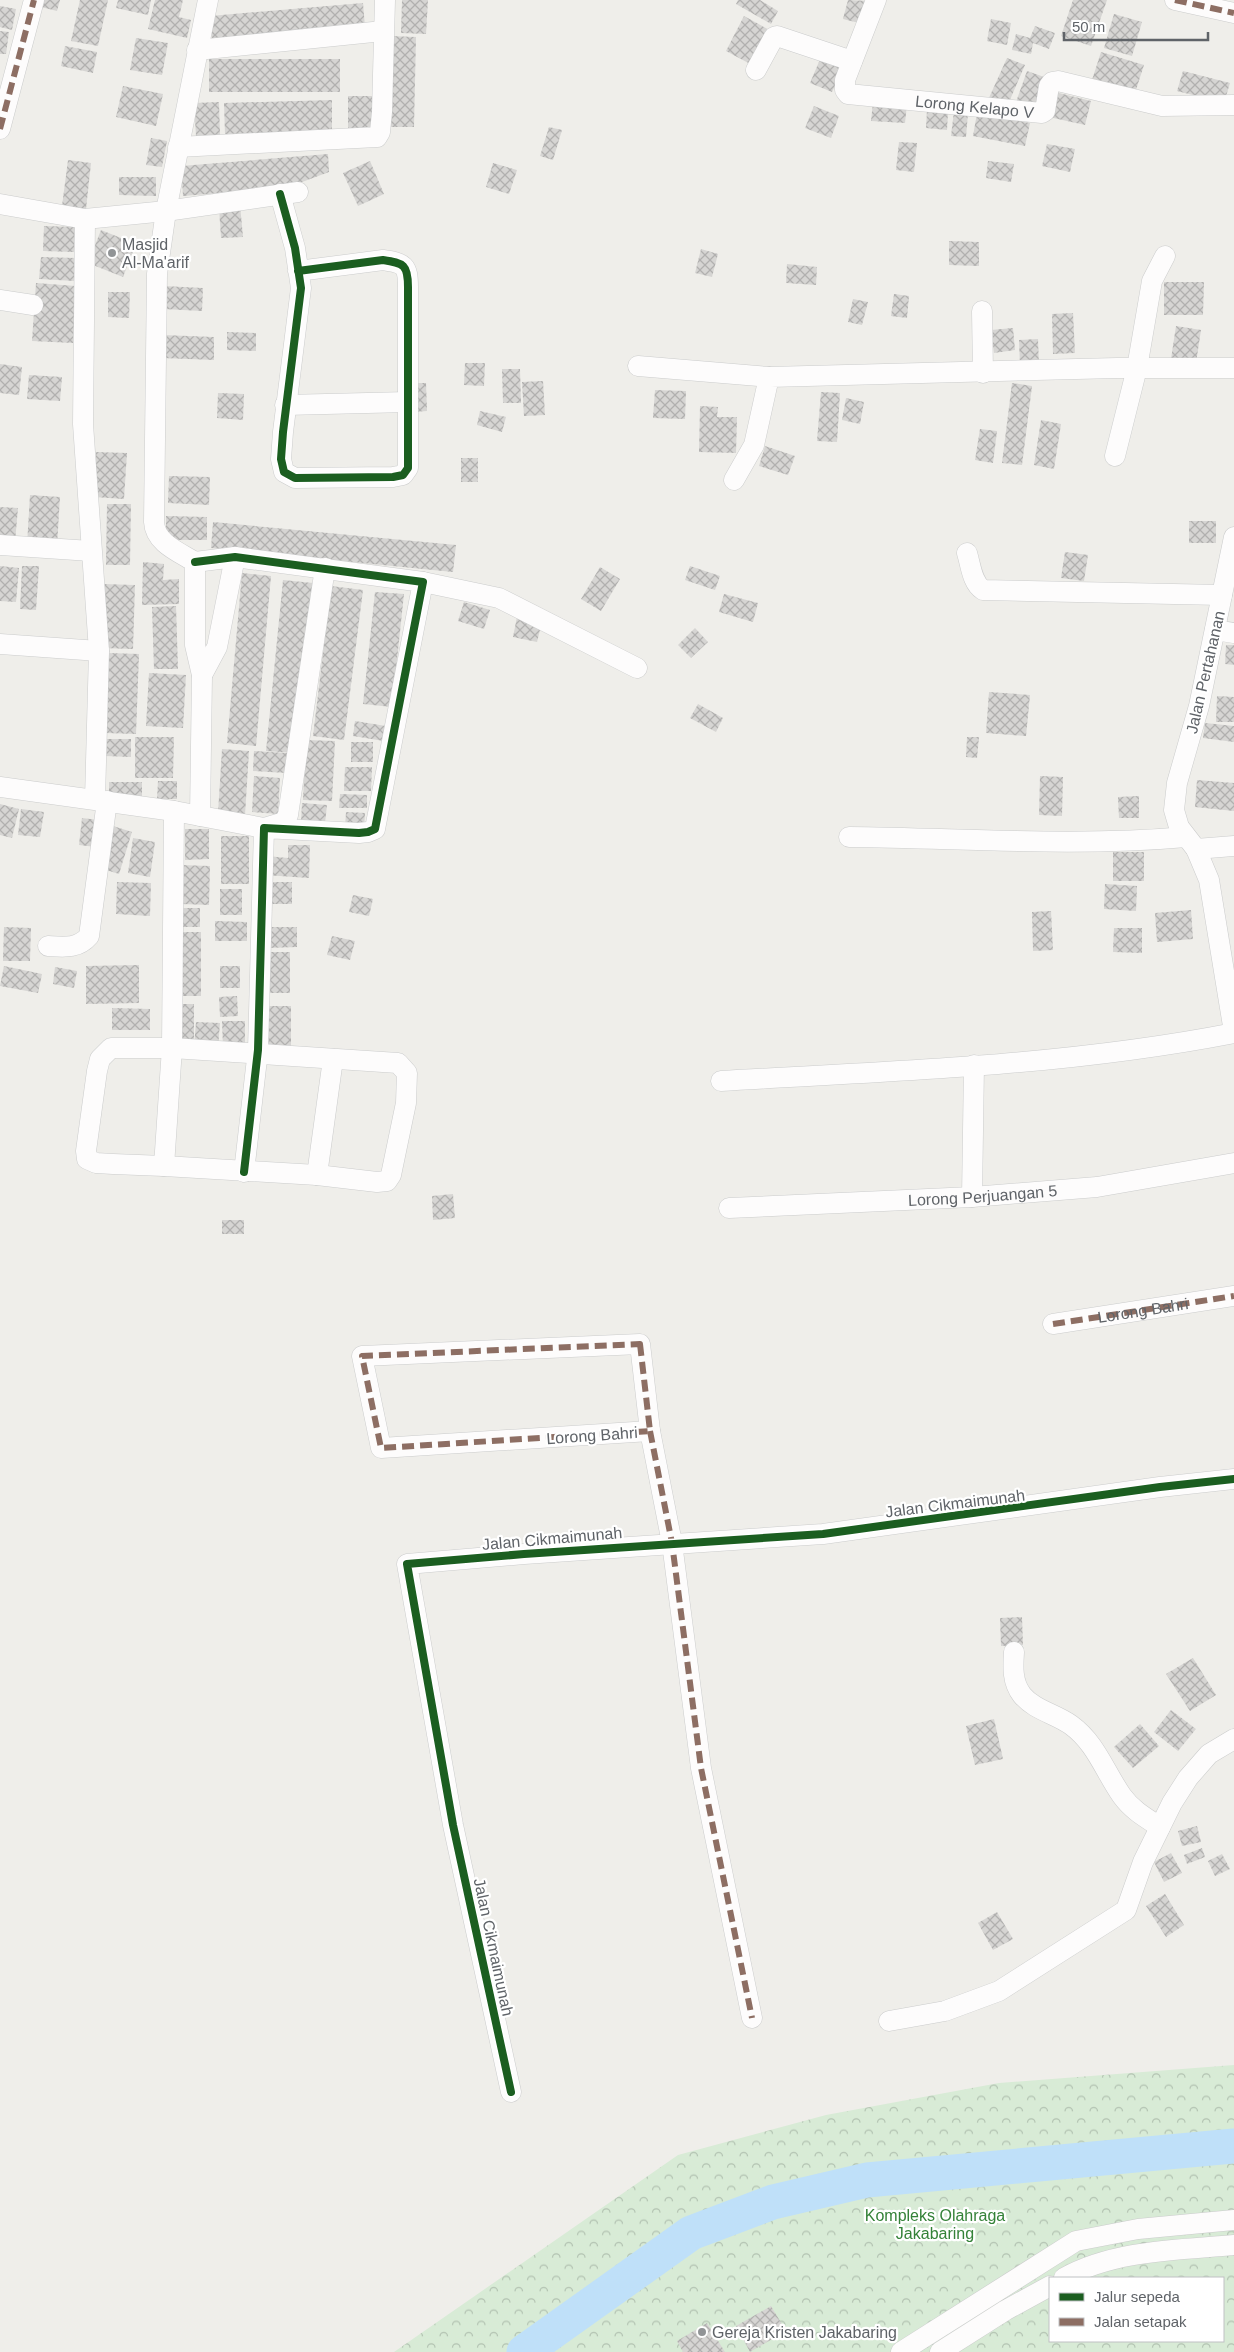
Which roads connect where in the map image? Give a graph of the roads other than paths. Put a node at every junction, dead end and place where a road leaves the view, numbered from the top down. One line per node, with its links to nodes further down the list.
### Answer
1 (34, 0): 12 (street)
2 (208, 0): 8 (street)
3 (385, 0): 7 (street)
4 (876, 0): 9 (street)
5 (1175, 0): 6 (street)
6 (1234, 13)
7 (383, 31): 8 (street); 13 (street)
8 (197, 50): 13 (street)
9 (852, 61): 10 (street); 11 (street, Lorong Kelapo V)
10 (756, 70)
11 (1234, 105)
12 (0, 129)
13 (178, 147): 15 (street)
14 (0, 204): 16 (street)
15 (166, 211): 16 (street); 18 (street); 36 (street)
16 (85, 220): 33 (street)
17 (1165, 256): 23 (street)
18 (298, 271): 27 (street); 28 (street)
19 (0, 300): 20 (street)
20 (33, 305)
21 (982, 311): 25 (street)
22 (638, 366): 26 (street)
23 (1137, 368): 24 (street); 25 (street); 29 (street)
24 (1234, 368)
25 (983, 373): 26 (street)
26 (769, 377): 30 (street)
27 (408, 402): 28 (street); 28 (street)
28 (285, 404)
29 (1115, 456)
30 (734, 480)
31 (1234, 537): 39 (street, Jalan Pertahanan)
32 (0, 545): 33 (street)
33 (91, 551): 42 (street)
34 (967, 553): 39 (street)
35 (235, 557): 36 (street); 37 (street); 44 (street)
36 (195, 562): 44 (street)
37 (325, 568): 38 (street); 49 (street)
38 (423, 582): 43 (street); 49 (street)
39 (1222, 595): 40 (street, Jalan Pertahanan)
40 (1224, 631): 51 (street, Jalan Pertahanan)
41 (0, 644): 42 (street)
42 (99, 651): 46 (street)
43 (637, 668)
44 (202, 674): 48 (street)
45 (0, 786): 46 (street)
46 (101, 800): 47 (street); 53 (street)
47 (174, 811): 48 (street); 56 (street)
48 (200, 816): 49 (street)
49 (264, 828): 57 (street)
50 (849, 837): 51 (street)
51 (1191, 843): 52 (street); 54 (street, Jalan Pertahanan)
52 (1234, 846)
53 (48, 946)
54 (1229, 971): 55 (street, Jalan Pertahanan)
55 (1234, 1032): 59 (street)
56 (172, 1048): 57 (street); 62 (street); 62 (street)
57 (257, 1054): 58 (street); 63 (street)
58 (333, 1059): 64 (street); 64 (street)
59 (974, 1065): 60 (street); 65 (street)
60 (721, 1081)
61 (1234, 1162): 65 (street, Lorong Perjuangan 5)
62 (164, 1166): 63 (street)
63 (244, 1172): 64 (street)
64 (317, 1175)
65 (972, 1197): 66 (street, Lorong Perjuangan 5)
66 (729, 1208)
67 (1234, 1296): 68 (street, Lorong Bahri)
68 (1053, 1324)
69 (650, 1431): 69 (street, Lorong Bahri); 71 (street)
70 (1234, 1480): 71 (street, Jalan Cikmaimunah)
71 (672, 1543): 75 (street); 77 (street, Jalan Cikmaimunah)
72 (1014, 1652): 74 (street)
73 (1234, 1739): 74 (street)
74 (1160, 1827): 76 (street)
75 (752, 2018)
76 (889, 2021)
77 (511, 2092)
78 (1234, 2220): 82 (street)
79 (1234, 2245): 80 (street)
80 (1066, 2277)
81 (1049, 2287): 83 (street)
82 (901, 2352)
83 (940, 2352)

